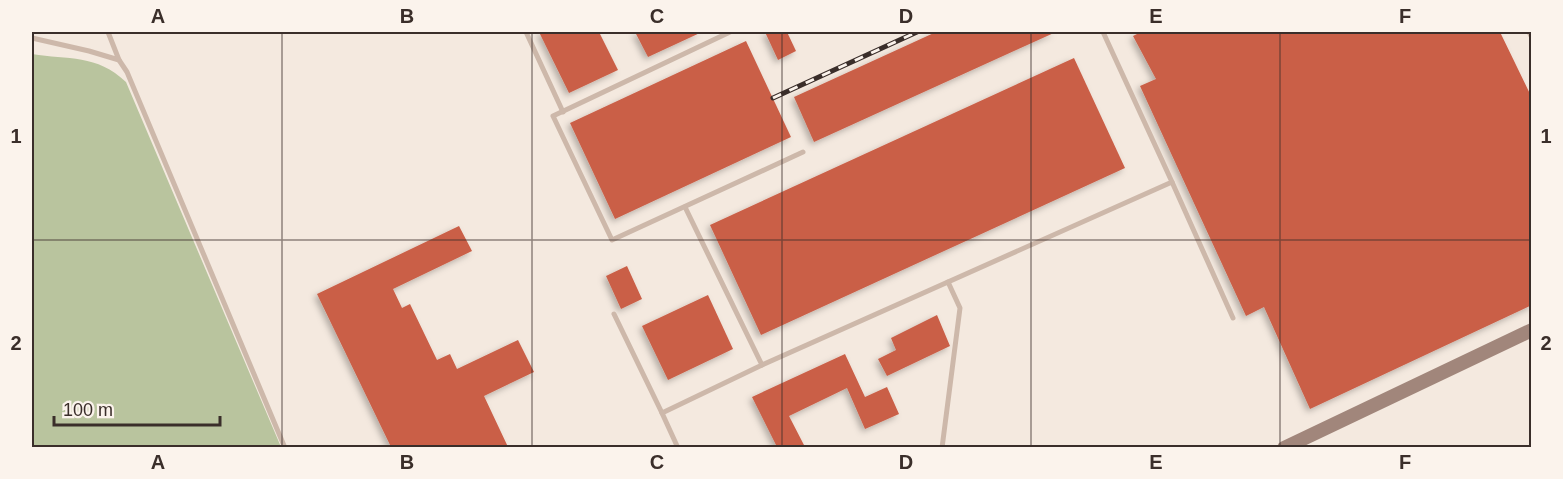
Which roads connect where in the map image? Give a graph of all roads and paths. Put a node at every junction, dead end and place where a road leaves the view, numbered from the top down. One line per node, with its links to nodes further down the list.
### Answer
1 (108, 32): 8 (lane)
2 (526, 32): 9 (lane)
3 (730, 32): 9 (lane)
4 (1103, 32): 11 (lane)
5 (1528, 32): 6 (lane)
6 (1532, 38)
7 (32, 39): 8 (lane)
8 (119, 60): 19 (lane)
9 (562, 112): 12 (lane)
10 (803, 152): 12 (lane)
11 (1172, 182): 13 (lane); 15 (lane)
12 (684, 207): 17 (lane)
13 (948, 282): 17 (lane); 21 (lane)
14 (614, 314): 18 (lane)
15 (1233, 318)
16 (1532, 330): 22 (street)
17 (762, 365): 18 (lane)
18 (662, 413): 20 (lane)
19 (285, 447)
20 (678, 447)
21 (942, 447)
22 (1284, 447)

